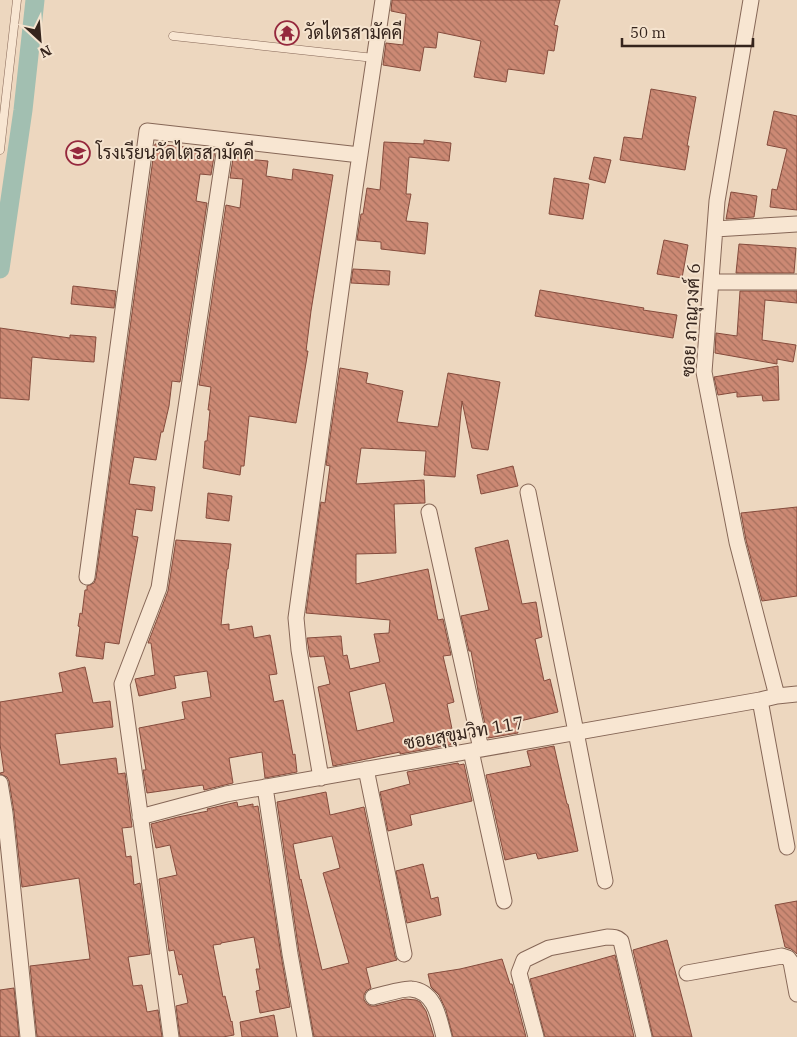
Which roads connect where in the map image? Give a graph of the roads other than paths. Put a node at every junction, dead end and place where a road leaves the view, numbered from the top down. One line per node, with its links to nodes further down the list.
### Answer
1 (17, 0): 7 (lane)
2 (382, 0): 5 (street)
3 (750, 0): 10 (street, ซอย ภาณุวงศ์ 6)
4 (174, 36): 5 (lane)
5 (374, 58): 8 (street)
6 (226, 140): 8 (street); 15 (street); 25 (street)
7 (0, 150)
8 (360, 155): 22 (street)
9 (797, 224): 10 (street)
10 (715, 229): 11 (street, ซอย ภาณุวงศ์ 6)
11 (711, 282): 12 (street); 17 (street, ซอย ภาณุวงศ์ 6)
12 (797, 282)
13 (528, 492): 19 (street)
14 (428, 512): 20 (street)
15 (87, 577)
16 (797, 694): 17 (street, ซอยสุขุมวิท 117)
17 (778, 696): 18 (street, ซอยสุขุมวิท 117)
18 (760, 700): 19 (street, ซอยสุขุมวิท 117); 26 (street)
19 (576, 732): 20 (street, ซอยสุขุมวิท 117); 27 (street)
20 (476, 750): 21 (street, ซอยสุขุมวิท 117); 28 (street)
21 (366, 770): 22 (street, ซอยสุขุมวิท 117); 29 (street)
22 (321, 778): 24 (street, ซอยสุขุมวิท 117)
23 (0, 783): 33 (street)
24 (265, 787): 25 (street, ซอยสุขุมวิท 117); 35 (street)
25 (140, 817): 34 (street)
26 (787, 847)
27 (605, 881)
28 (504, 901)
29 (404, 954)
30 (687, 973): 31 (street)
31 (797, 994)
32 (372, 997): 36 (street)
33 (28, 1037)
34 (171, 1037)
35 (305, 1037)
36 (444, 1037)
37 (536, 1037): 38 (street)
38 (644, 1037)

